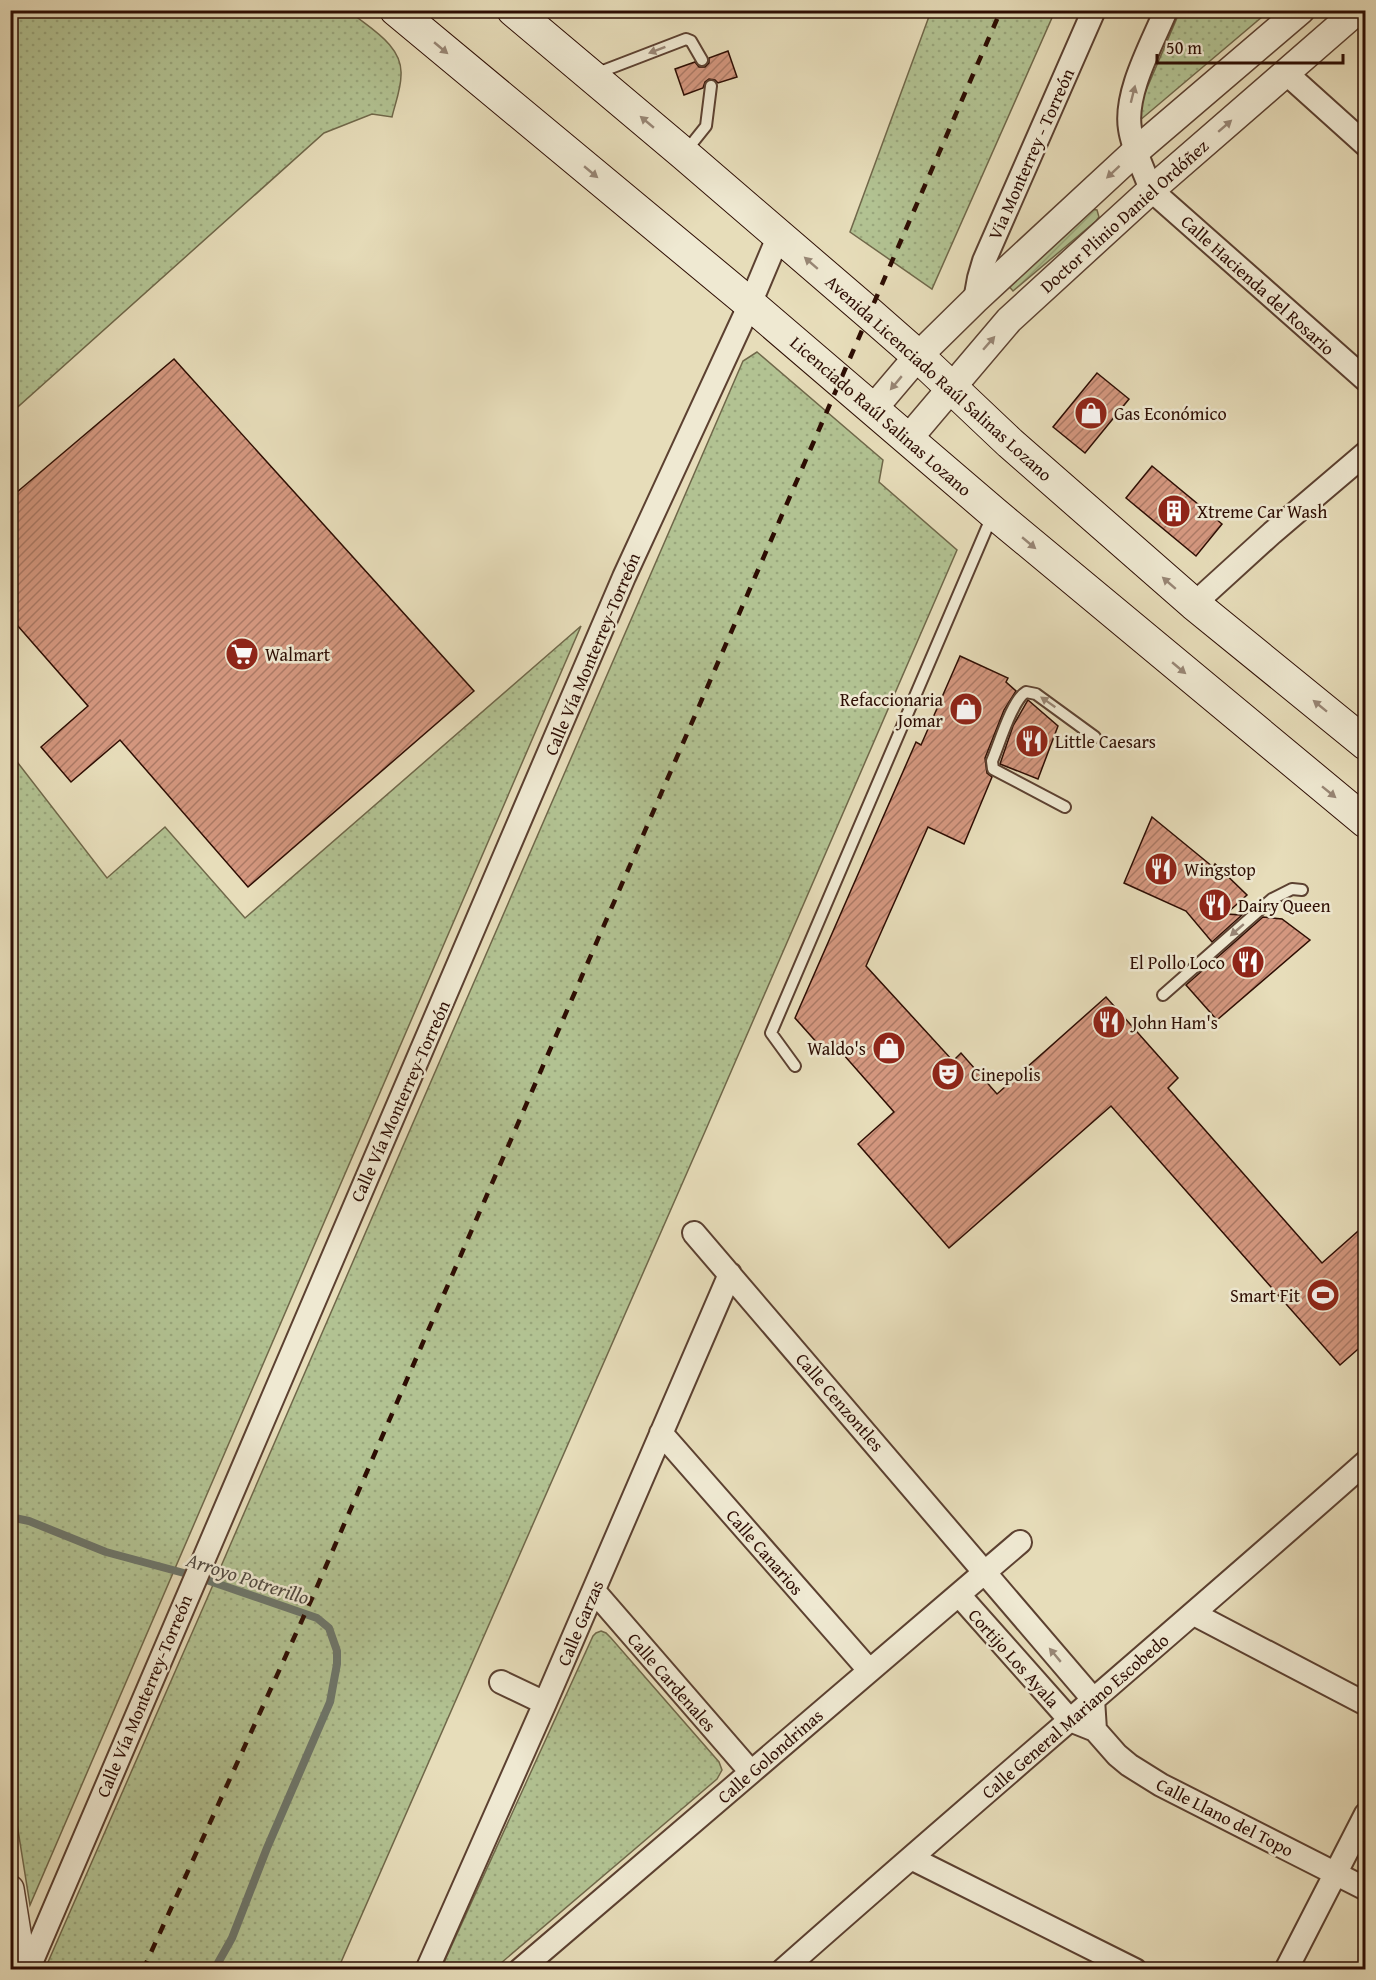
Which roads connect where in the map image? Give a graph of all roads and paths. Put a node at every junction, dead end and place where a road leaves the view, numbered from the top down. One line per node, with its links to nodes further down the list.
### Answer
1 (396, 10): 17 (main road, Licenciado Raúl Salinas Lozano, one-way to 17)
2 (513, 10): 9 (main road, Avenida Licenciado Raúl Salinas Lozano)
3 (1094, 10): 16 (street, Via Monterrey - Torreón)
4 (1166, 10): 12 (street, one-way to 4)
5 (1301, 10): 12 (street)
6 (1358, 10): 8 (street, Doctor Plinio Daniel Ordóñez)
7 (702, 60): 9 (lane, one-way to 9)
8 (1286, 73): 11 (street); 14 (street, Doctor Plinio Daniel Ordóñez, one-way to 8)
9 (590, 76): 13 (main road, Avenida Licenciado Raúl Salinas Lozano, one-way to 9)
10 (711, 86): 13 (lane)
11 (1365, 145)
12 (1136, 151): 14 (street); 16 (street, one-way to 16)
13 (684, 154): 15 (main road, Avenida Licenciado Raúl Salinas Lozano)
14 (1151, 190): 19 (street, Calle Hacienda del Rosario); 20 (street, Doctor Plinio Daniel Ordóñez, one-way to 14)
15 (779, 235): 17 (street, Calle Vía Monterrey-Torreón); 18 (main road, Avenida Licenciado Raúl Salinas Lozano, one-way to 15)
16 (975, 300): 18 (street)
17 (750, 304): 21 (main road, Licenciado Raúl Salinas Lozano); 57 (street, Calle Vía Monterrey-Torreón)
18 (918, 356): 20 (main road, Avenida Licenciado Raúl Salinas Lozano); 21 (street, one-way to 21)
19 (1365, 380)
20 (951, 388): 22 (street, Doctor Plinio Daniel Ordóñez); 25 (main road, Avenida Licenciado Raúl Salinas Lozano, one-way to 20)
21 (873, 409): 22 (main road, Licenciado Raúl Salinas Lozano)
22 (908, 439): 24 (main road, Licenciado Raúl Salinas Lozano)
23 (1365, 453): 25 (street)
24 (993, 513): 29 (main road, Licenciado Raúl Salinas Lozano, one-way to 29); 32 (lane)
25 (1194, 604): 27 (main road, Avenida Licenciado Raúl Salinas Lozano, one-way to 25)
26 (1095, 737): 28 (lane, one-way to 28)
27 (1365, 744)
28 (1065, 807)
29 (1365, 822)
30 (1302, 890): 31 (lane, one-way to 31)
31 (1163, 995)
32 (795, 1066)
33 (694, 1233): 34 (street, Calle Cenzontles)
34 (730, 1274): 35 (street, Calle Garzas); 38 (street, Calle Cenzontles)
35 (661, 1433): 39 (street, Calle Garzas); 42 (street, Calle Canarios)
36 (1365, 1462): 41 (street, Calle General Mariano Escobedo)
37 (1020, 1542): 38 (street, Calle Golondrinas)
38 (985, 1572): 40 (street, Calle Golondrinas); 44 (street, Cortijo Los Ayala, one-way to 38)
39 (594, 1591): 45 (street, Calle Garzas); 49 (street, Calle Cardenales)
40 (959, 1595): 42 (street, Calle Golondrinas); 47 (street, Cortijo Los Ayala)
41 (1194, 1614): 44 (street, Calle General Mariano Escobedo); 46 (street)
42 (870, 1670): 49 (street, Calle Golondrinas)
43 (501, 1682): 45 (street)
44 (1093, 1699): 47 (street, Calle General Mariano Escobedo); 48 (street)
45 (545, 1703): 58 (street, Calle Garzas)
46 (1365, 1704)
47 (1070, 1720): 48 (street, Calle Llano del Topo); 51 (street, Calle General Mariano Escobedo)
48 (1095, 1730): 52 (street, Calle Llano del Topo)
49 (751, 1772): 59 (street, Calle Golondrinas)
50 (1365, 1814): 52 (street)
51 (911, 1858): 55 (street, Calle General Mariano Escobedo); 60 (street)
52 (1334, 1872): 53 (street, Calle Llano del Topo); 61 (street)
53 (1365, 1888)
54 (10, 1889): 56 (street)
55 (786, 1969)
56 (23, 1970)
57 (28, 1970)
58 (427, 1970)
59 (520, 1970)
60 (1135, 1970)
61 (1286, 1970)

